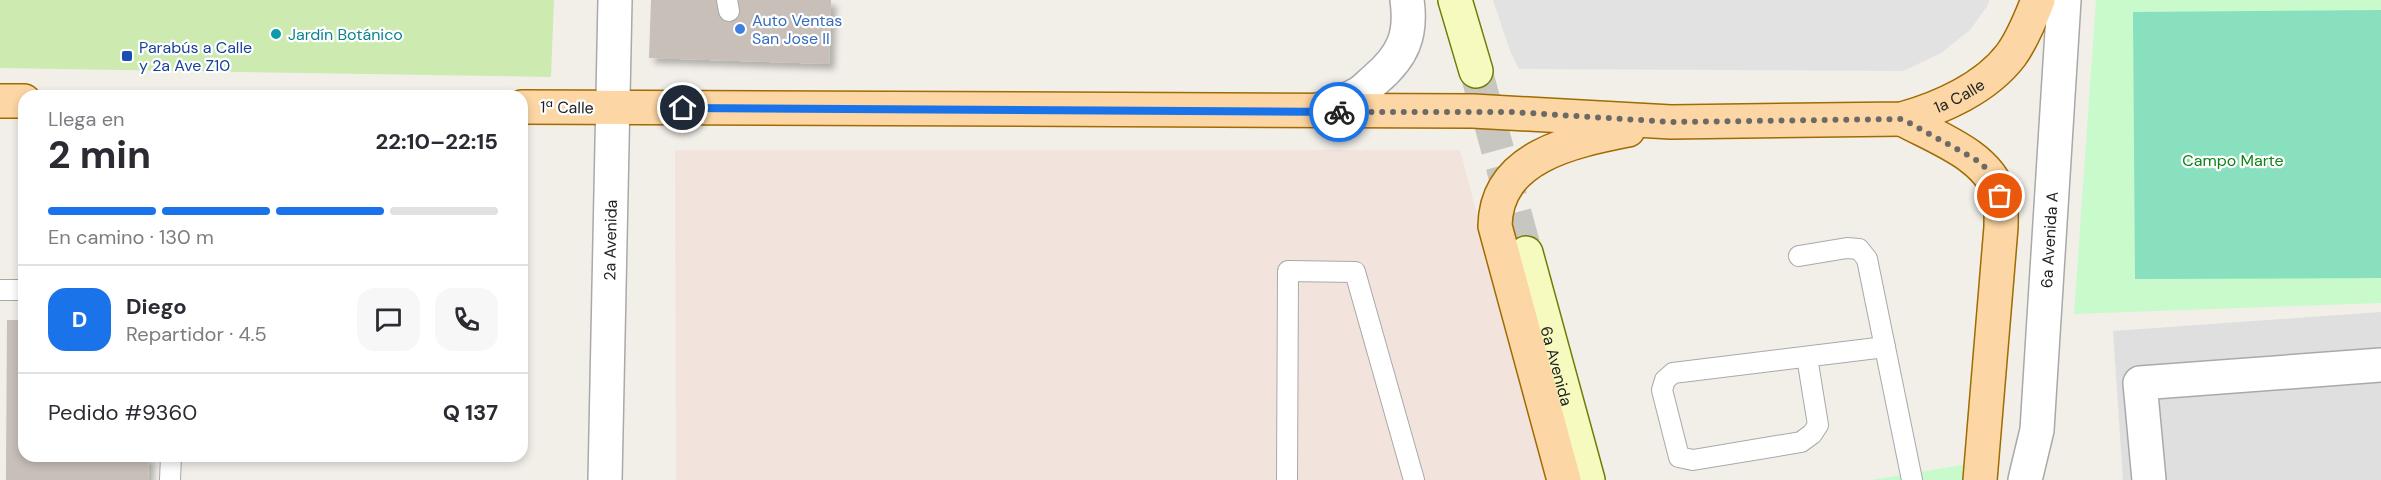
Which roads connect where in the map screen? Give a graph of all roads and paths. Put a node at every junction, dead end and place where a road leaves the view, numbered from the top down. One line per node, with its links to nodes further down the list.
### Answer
1 (615, 0): 10 (street, 2a Avenida)
2 (1407, 0): 11 (street)
3 (1455, 0): 6 (main road)
4 (2038, 0): 12 (main road, 1a Calle)
5 (2064, 0): 30 (street, 6a Avenida A)
6 (1476, 71)
7 (0, 101): 8 (main road)
8 (18, 101)
9 (528, 107): 10 (main road, 1ª Calle)
10 (613, 108): 11 (main road, 1a Calle); 23 (street, 2a Avenida)
11 (1315, 112): 13 (main road, 1a Calle)
12 (1902, 119): 13 (main road, 1a Calle); 29 (main road)
13 (1671, 122): 26 (main road)
14 (1526, 253): 27 (main road, 6a Avenida)
15 (1798, 256): 18 (lane)
16 (0, 290): 17 (lane)
17 (18, 290)
18 (1885, 348): 19 (lane); 28 (lane)
19 (1807, 357): 19 (lane)
20 (2381, 364): 31 (street)
21 (171, 462): 22 (lane)
22 (170, 480)
23 (605, 480)
24 (1287, 480): 25 (lane)
25 (1414, 480)
26 (1564, 480)
27 (1588, 480)
28 (1912, 480)
29 (1980, 480)
30 (2025, 480)
31 (2149, 480)

